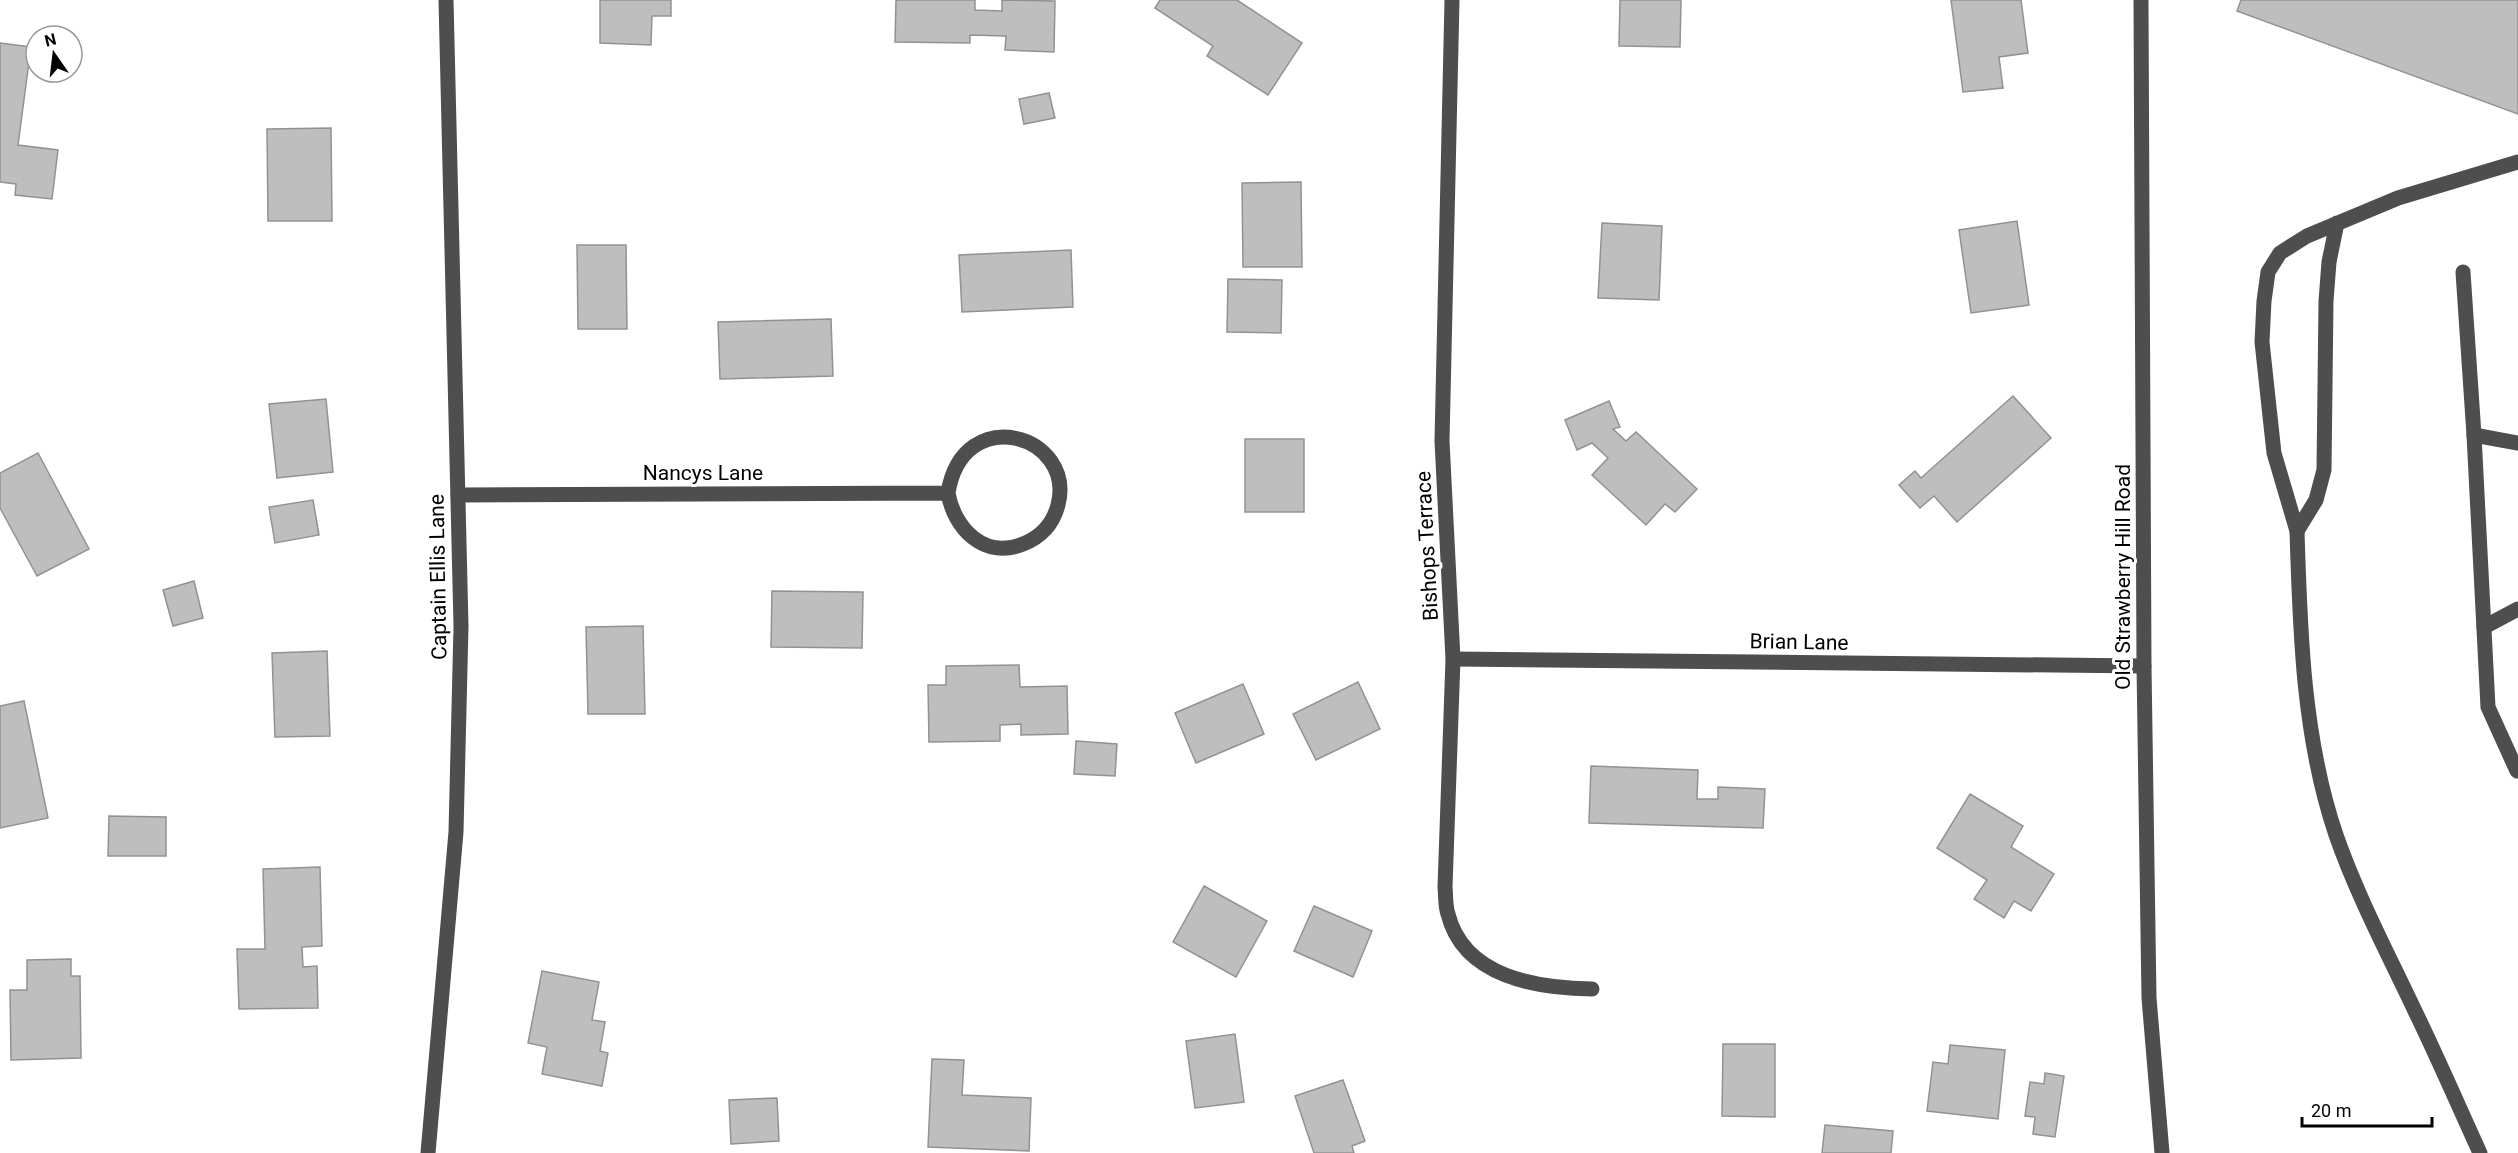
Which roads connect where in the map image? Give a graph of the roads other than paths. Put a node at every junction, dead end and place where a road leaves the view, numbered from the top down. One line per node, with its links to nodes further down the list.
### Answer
1 (446, 0): 10 (street, Captain Ellis Lane)
2 (1452, 0): 14 (street, Bishops Terrace)
3 (2141, 0): 15 (street, Old Strawberry Hill Road)
4 (2518, 162): 5 (street)
5 (2337, 223): 11 (street); 11 (street)
6 (2463, 272): 7 (street)
7 (2474, 435): 8 (street); 13 (street)
8 (2518, 443)
9 (948, 493): 9 (street); 10 (street, Nancys Lane)
10 (458, 495): 18 (street, Captain Ellis Lane)
11 (2297, 531): 20 (street)
12 (2518, 609): 13 (street)
13 (2484, 627): 16 (street)
14 (1453, 659): 15 (street, Brian Lane); 17 (street, Bishops Terrace)
15 (2144, 666): 19 (street, Old Strawberry Hill Road)
16 (2518, 772)
17 (1592, 989)
18 (428, 1153)
19 (2162, 1153)
20 (2480, 1153)

